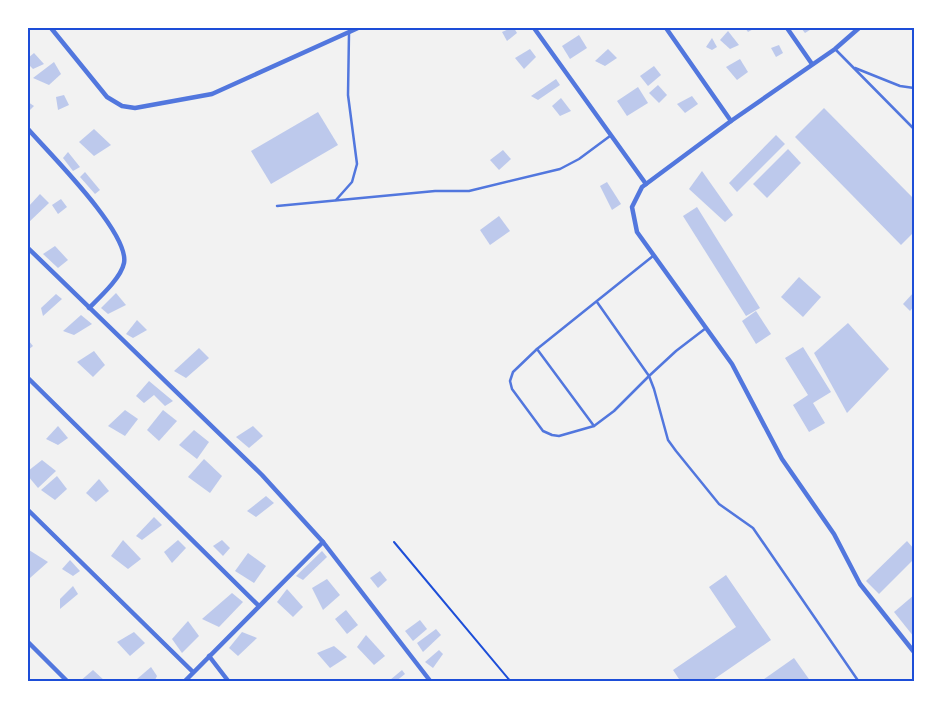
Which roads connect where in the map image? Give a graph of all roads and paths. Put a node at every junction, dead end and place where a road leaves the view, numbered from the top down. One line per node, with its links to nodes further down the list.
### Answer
1 (51, 28): 7 (street)
2 (358, 28): 7 (street)
3 (534, 28): 15 (street)
4 (666, 28): 12 (street)
5 (787, 28): 9 (street)
6 (860, 28): 8 (street)
7 (349, 32): 17 (lane)
8 (835, 49): 9 (street); 10 (lane)
9 (812, 64): 12 (street)
10 (854, 68): 11 (lane); 14 (lane)
11 (914, 88)
12 (730, 121): 16 (street)
13 (28, 129): 22 (street)
14 (914, 129)
15 (610, 136): 16 (street); 17 (lane)
16 (646, 184): 20 (street)
17 (336, 200): 18 (lane)
18 (277, 206)
19 (28, 248): 22 (street)
20 (654, 256): 21 (lane); 23 (street)
21 (597, 302): 24 (lane); 25 (lane)
22 (89, 308): 29 (street)
23 (706, 328): 25 (lane); 33 (street)
24 (537, 349): 27 (lane); 27 (lane)
25 (649, 376): 27 (lane); 41 (lane)
26 (28, 378): 31 (street)
27 (594, 426)
28 (28, 510): 35 (street)
29 (323, 542): 31 (street); 39 (street)
30 (394, 542): 40 (path)
31 (259, 606): 34 (street)
32 (28, 642): 36 (street)
33 (914, 652)
34 (209, 656): 35 (street); 38 (street)
35 (193, 672): 37 (street)
36 (68, 682)
37 (184, 682)
38 (230, 682)
39 (431, 682)
40 (511, 682)
41 (859, 682)

